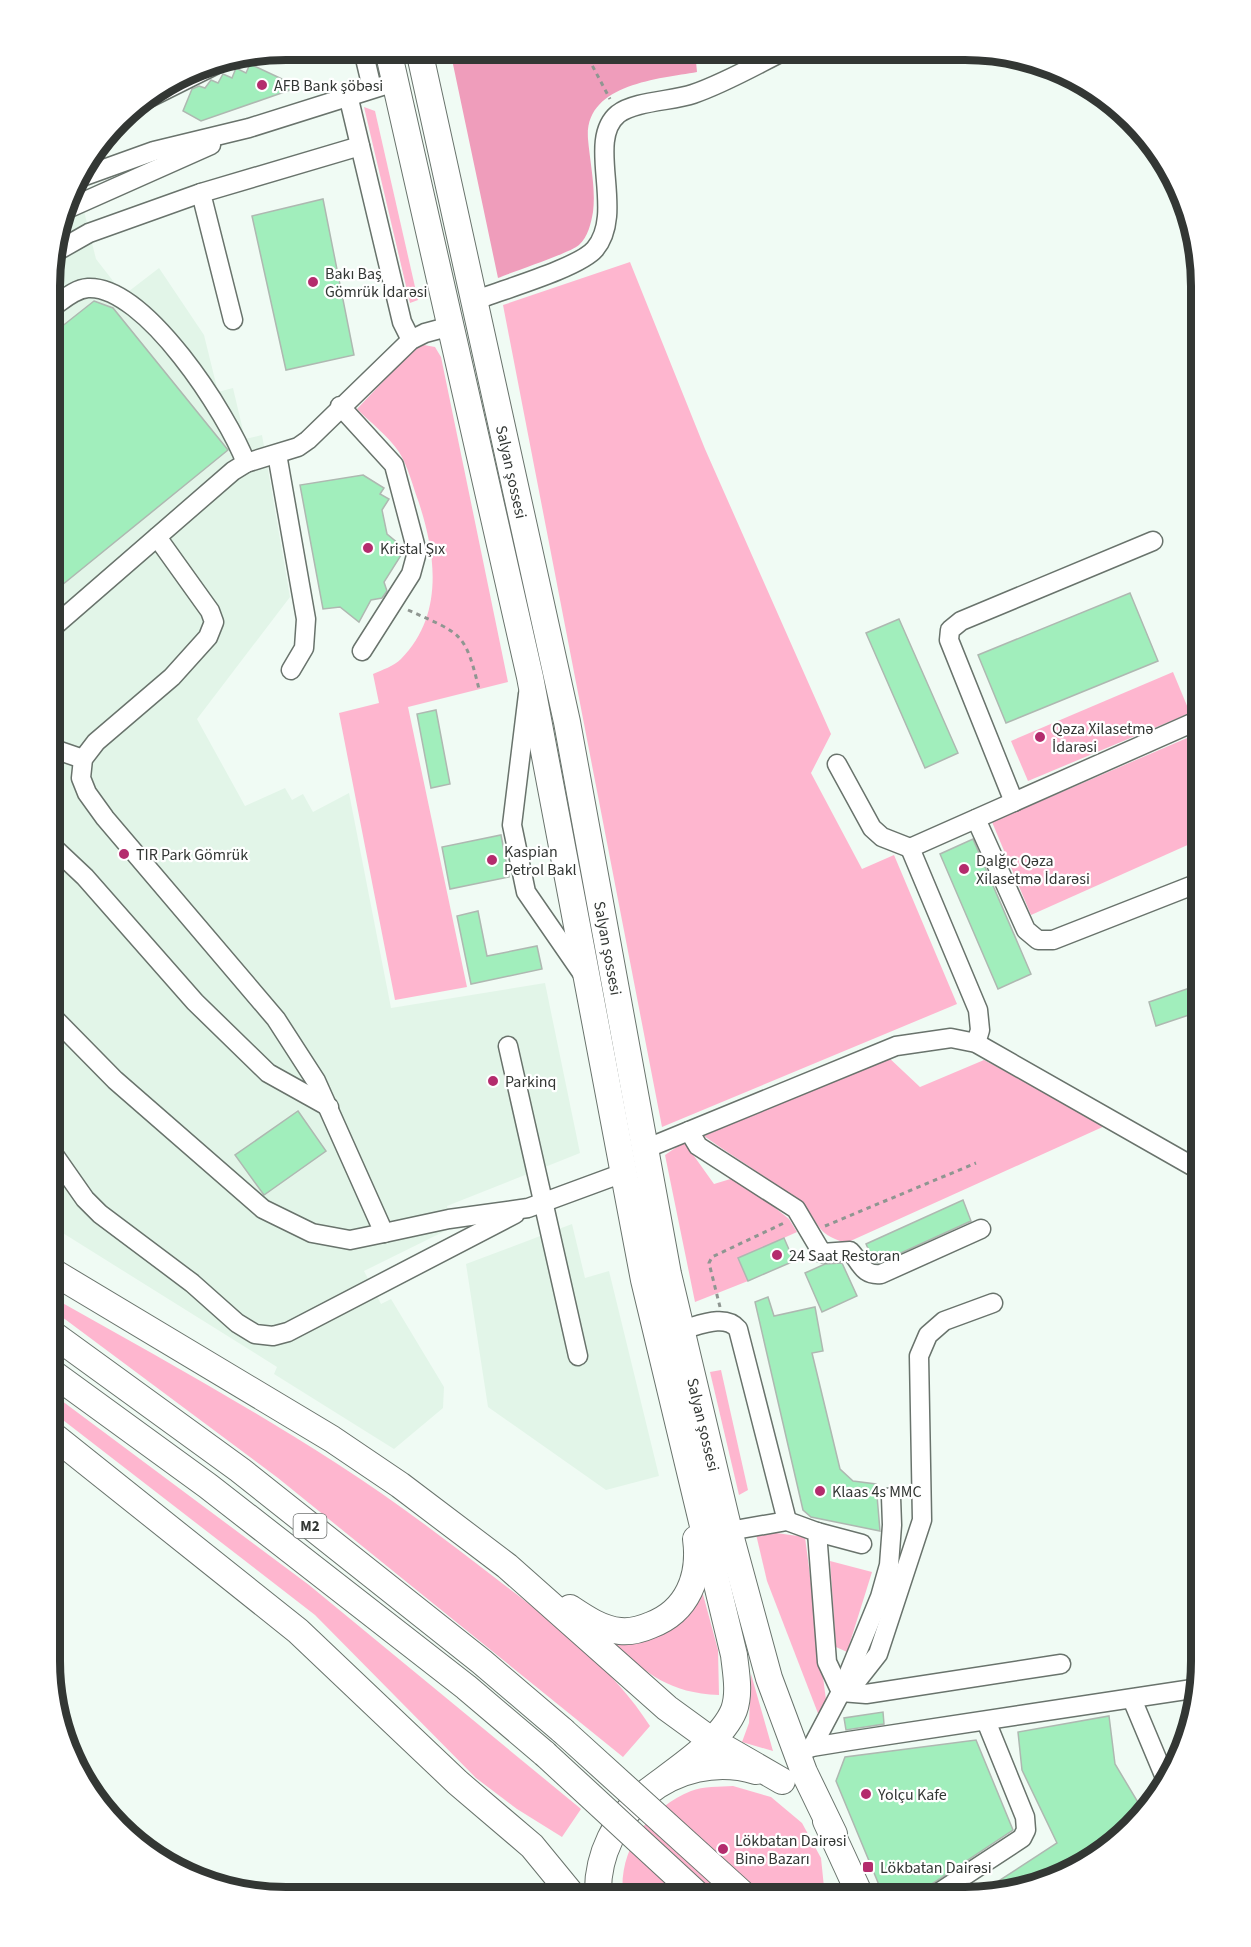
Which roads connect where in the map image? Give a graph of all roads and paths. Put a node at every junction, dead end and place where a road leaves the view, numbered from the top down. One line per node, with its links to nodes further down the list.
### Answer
1 (369, 60): 6 (lane)
2 (387, 60): 6 (highway, Salyan şossesi)
3 (421, 60): 15 (highway, Salyan şossesi)
4 (589, 60): 8 (path)
5 (767, 60): 8 (lane)
6 (383, 86): 7 (lane); 18 (highway, Salyan şossesi)
7 (348, 95): 9 (lane); 10 (lane)
8 (618, 114): 15 (lane)
9 (249, 128): 11 (lane); 13 (lane)
10 (360, 146): 12 (lane); 19 (lane)
11 (89, 174)
12 (201, 194): 14 (lane); 17 (lane)
13 (75, 206)
14 (63, 248)
15 (474, 300): 46 (highway, Salyan şossesi)
16 (60, 302): 22 (lane)
17 (233, 320)
18 (451, 326): 19 (lane); 29 (highway, Salyan şossesi)
19 (411, 340): 20 (lane)
20 (340, 406): 21 (lane); 25 (lane)
21 (277, 454): 22 (lane); 28 (lane)
22 (246, 463): 23 (lane)
23 (157, 537): 26 (lane); 33 (lane)
24 (1153, 542): 35 (lane)
25 (393, 603): 27 (lane); 30 (path)
26 (60, 621)
27 (362, 651)
28 (291, 670)
29 (530, 677): 40 (highway, Salyan şossesi); 40 (lane)
30 (479, 689)
31 (1191, 723): 35 (lane)
32 (60, 751): 33 (lane)
33 (83, 759): 44 (lane)
34 (837, 764): 37 (lane)
35 (1014, 802): 36 (lane)
36 (976, 819): 37 (lane); 39 (lane)
37 (910, 848): 42 (lane)
38 (60, 853): 44 (lane)
39 (1191, 886)
40 (588, 981): 50 (highway, Salyan şossesi)
41 (60, 1024): 54 (lane)
42 (976, 1043): 45 (lane); 49 (lane)
43 (508, 1046): 51 (lane)
44 (329, 1107): 54 (lane)
45 (688, 1131): 46 (lane); 52 (lane)
46 (645, 1149): 59 (highway, Salyan şossesi)
47 (60, 1163): 51 (lane)
48 (976, 1163): 55 (path)
49 (1191, 1164)
50 (623, 1173): 51 (lane); 63 (highway, Salyan şossesi)
51 (535, 1205): 54 (lane); 61 (lane)
52 (800, 1215): 55 (lane); 58 (path)
53 (981, 1229): 55 (lane)
54 (384, 1233)
55 (809, 1233)
56 (60, 1276): 70 (highway)
57 (993, 1303): 72 (lane)
58 (724, 1320): 59 (lane); 66 (lane)
59 (681, 1330): 67 (highway, Salyan şossesi)
60 (60, 1339): 85 (highway, M2, bridge)
61 (578, 1356)
62 (60, 1378): 84 (highway, M2, bridge)
63 (681, 1438): 70 (highway); 76 (highway)
64 (60, 1441): 82 (highway)
65 (891, 1497): 72 (lane)
66 (787, 1521): 67 (lane); 68 (lane)
67 (729, 1531): 77 (highway, Salyan şossesi)
68 (817, 1532): 69 (lane); 72 (lane)
69 (862, 1544)
70 (507, 1566): 76 (highway)
71 (1060, 1664): 72 (lane)
72 (841, 1692): 77 (lane)
73 (1189, 1692): 74 (lane)
74 (1132, 1699): 75 (lane); 78 (lane)
75 (986, 1721): 77 (lane); 88 (lane)
76 (711, 1740): 79 (highway); 80 (highway)
77 (804, 1751): 81 (highway, Salyan şossesi)
78 (1162, 1771)
79 (782, 1781): 80 (highway); 81 (highway)
80 (642, 1796): 83 (highway)
81 (838, 1844): 86 (highway); 87 (highway)
82 (566, 1887)
83 (598, 1887)
84 (689, 1887)
85 (735, 1887)
86 (845, 1887)
87 (857, 1887)
88 (948, 1887)

